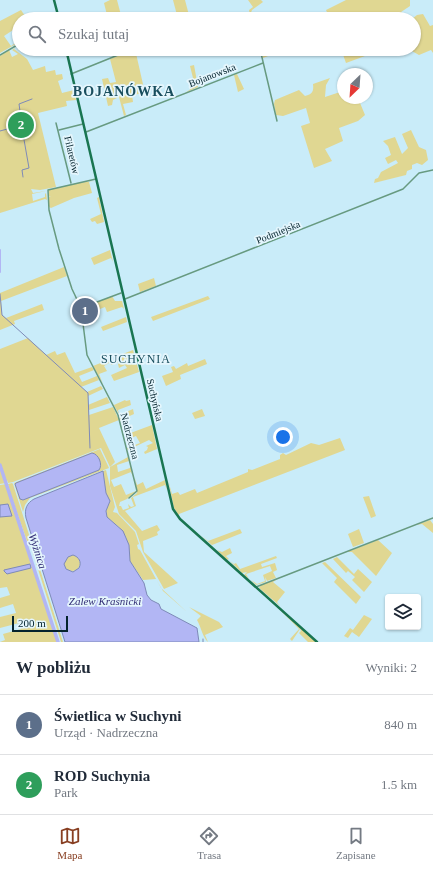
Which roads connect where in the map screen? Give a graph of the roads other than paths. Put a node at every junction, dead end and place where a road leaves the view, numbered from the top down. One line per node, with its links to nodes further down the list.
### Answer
1 (54, 0): 2 (street)
2 (57, 12)
3 (12, 48): 4 (street)
4 (0, 55)
5 (68, 56): 9 (street)
6 (116, 56): 9 (street)
7 (262, 56): 8 (street)
8 (263, 63): 10 (street); 14 (street, Bojanowska)
9 (72, 74): 12 (street)
10 (277, 121)
11 (56, 123): 13 (street, Filaretów)
12 (83, 124): 13 (street, Filaretów); 14 (street)
13 (59, 130): 17 (street, Filaretów)
14 (85, 132): 16 (street)
15 (433, 170): 19 (street, Podmiejska)
16 (96, 179): 17 (street); 18 (street, Suchyńska)
17 (71, 183): 20 (street, Nadrzeczna)
18 (121, 293): 19 (street, Suchyńska); 20 (street)
19 (123, 299): 23 (street, Suchyńska)
20 (81, 308): 21 (street, Nadrzeczna)
21 (129, 498)
22 (433, 518): 23 (street)
23 (256, 587): 24 (street)
24 (317, 642)

